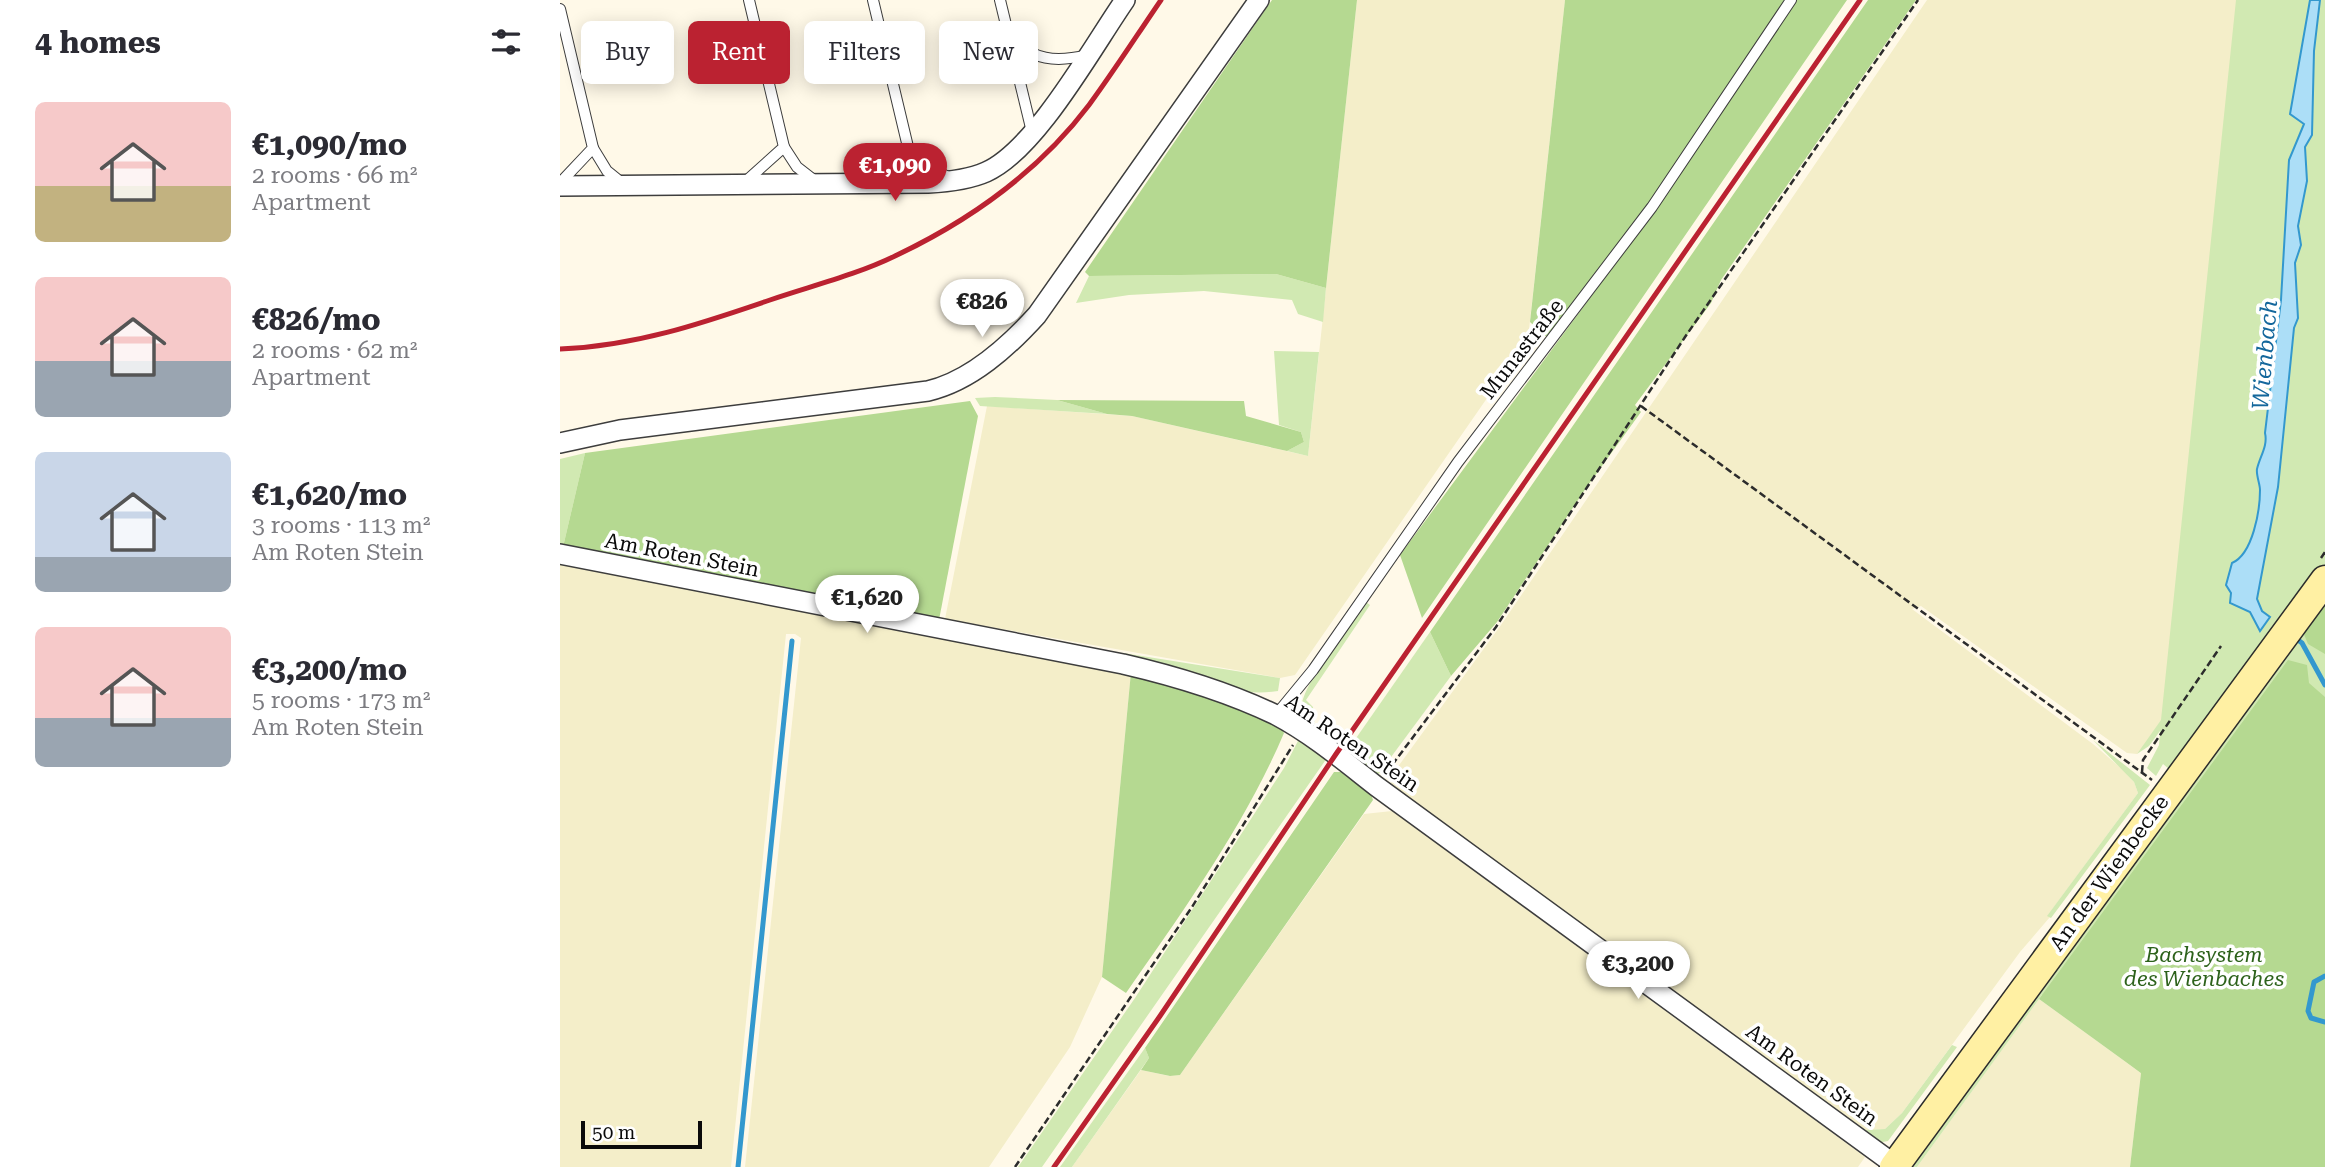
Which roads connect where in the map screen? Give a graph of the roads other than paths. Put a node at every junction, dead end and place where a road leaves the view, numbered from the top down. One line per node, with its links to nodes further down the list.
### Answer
1 (749, 0): 13 (lane)
2 (873, 0): 14 (lane)
3 (1000, 0): 8 (lane)
4 (1259, 0): 22 (street)
5 (1791, 0): 25 (lane, Munastraße)
6 (1124, 1): 9 (street)
7 (560, 9): 15 (lane)
8 (1005, 21)
9 (1088, 54): 10 (lane); 12 (street)
10 (1038, 57)
11 (1020, 84): 12 (lane)
12 (1032, 133): 16 (street)
13 (785, 147): 17 (lane); 18 (lane)
14 (908, 147): 16 (lane); 19 (lane)
15 (593, 148): 20 (lane); 21 (lane)
16 (955, 181): 19 (street)
17 (743, 183): 18 (street); 21 (street)
18 (819, 183): 19 (street)
19 (875, 183)
20 (560, 184): 21 (street)
21 (624, 185)
22 (560, 443)
23 (560, 554): 25 (street, Am Roten Stein)
24 (2325, 580): 26 (street, An der Wienbecke)
25 (1276, 715): 26 (street, Am Roten Stein)
26 (1895, 1166)

